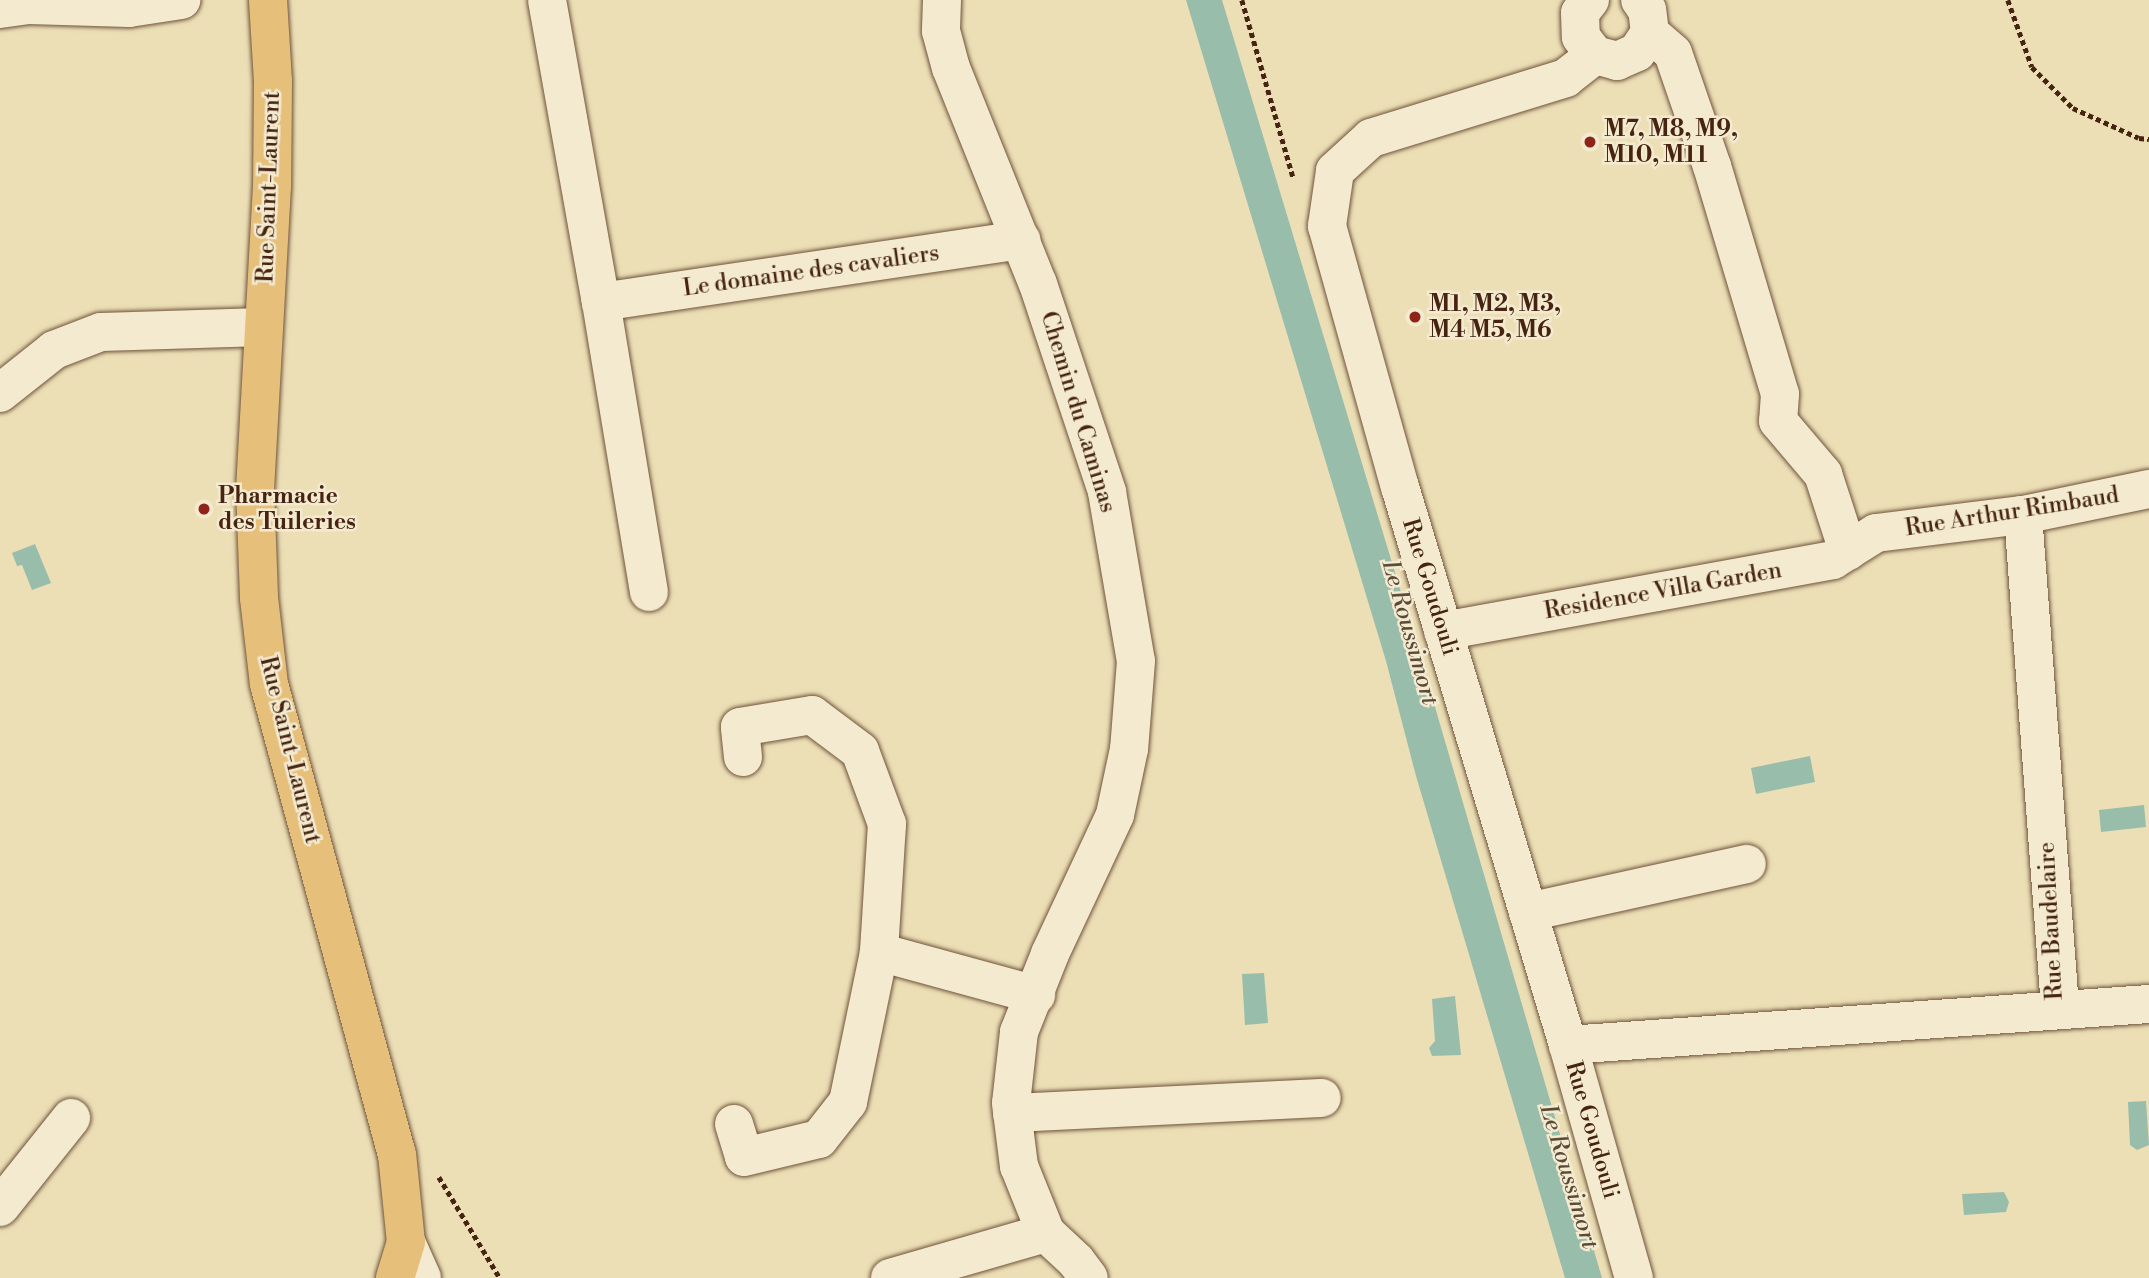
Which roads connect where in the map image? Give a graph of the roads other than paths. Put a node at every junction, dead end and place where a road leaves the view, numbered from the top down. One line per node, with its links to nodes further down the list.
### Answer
1 (181, 0): 6 (street)
2 (268, 0): 11 (main road, Rue Saint-Laurent)
3 (547, 0): 10 (street)
4 (942, 0): 9 (street, Chemin du Caminas)
5 (1590, 0): 8 (street)
6 (19, 5)
7 (1645, 17): 8 (street); 15 (street)
8 (1595, 55): 17 (street, Rue Goudouli)
9 (1021, 240): 10 (street, Le domaine des cavaliers); 22 (street, Chemin du Caminas)
10 (601, 302): 16 (street)
11 (263, 327): 12 (street); 32 (main road, Rue Saint-Laurent)
12 (0, 393)
13 (2149, 489): 14 (street, Rue Arthur Rimbaud)
14 (2023, 515): 15 (street, Rue Arthur Rimbaud); 24 (street, Rue Baudelaire)
15 (1862, 542): 17 (street, Residence Villa Garden)
16 (649, 592)
17 (1443, 632): 20 (street, Rue Goudouli)
18 (743, 757): 21 (street)
19 (1747, 864): 20 (street)
20 (1528, 912): 25 (street, Rue Goudouli)
21 (879, 952): 22 (street); 29 (street)
22 (1036, 995): 27 (street, Chemin du Caminas)
23 (2149, 1004): 24 (street)
24 (2060, 1009): 25 (street, Rue Baudelaire)
25 (1568, 1045): 37 (street, Rue Goudouli)
26 (1322, 1098): 27 (street)
27 (1012, 1113): 31 (street, Chemin du Caminas)
28 (71, 1118): 30 (street)
29 (734, 1124)
30 (0, 1207)
31 (1046, 1233): 35 (street); 36 (street)
32 (406, 1242): 33 (main road, Rue Saint-Laurent); 34 (street)
33 (395, 1278)
34 (422, 1278)
35 (890, 1278)
36 (1088, 1278)
37 (1634, 1278)

